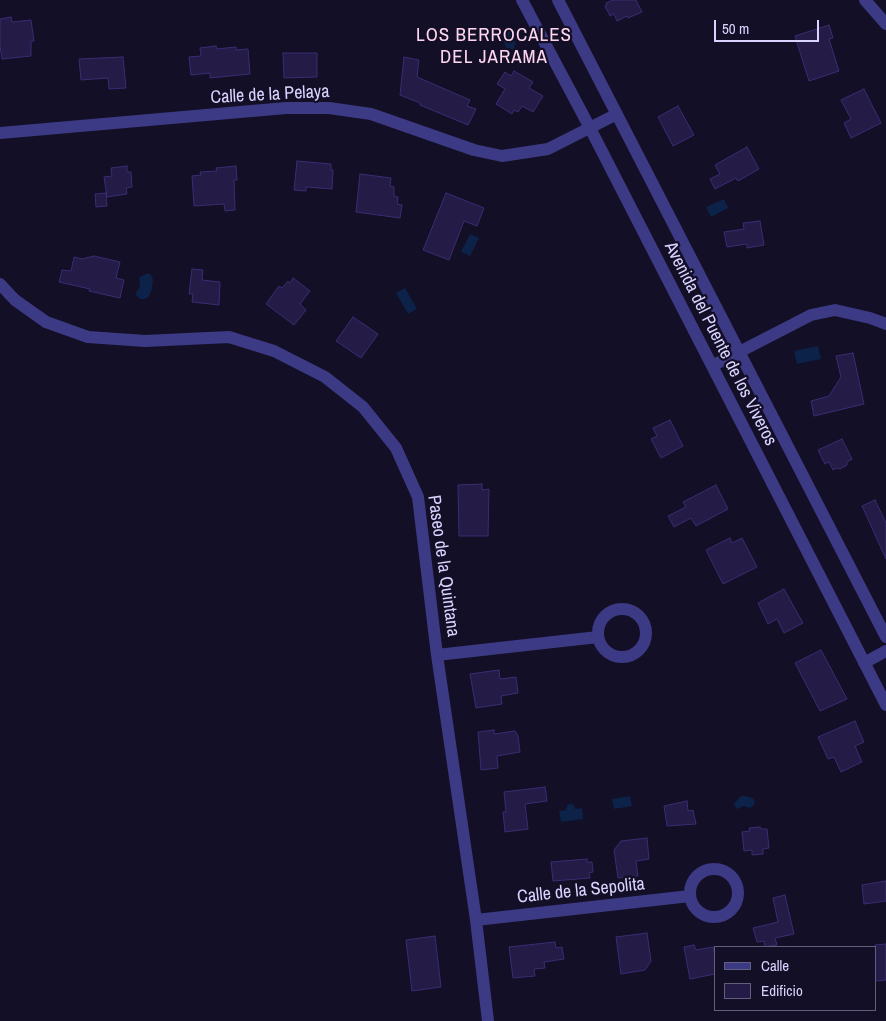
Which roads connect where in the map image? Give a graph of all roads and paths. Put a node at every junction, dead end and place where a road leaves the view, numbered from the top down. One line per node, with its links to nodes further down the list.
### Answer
1 (522, 0): 6 (street, Avenida del Puente de los Viveros)
2 (558, 0): 5 (street, Avenida del Puente de los Viveros)
3 (865, 0): 4 (street)
4 (886, 24)
5 (617, 114): 6 (street, Calle de la Pelaya); 10 (street, Avenida del Puente de los Viveros)
6 (590, 128): 7 (street, Calle de la Pelaya); 11 (street, Avenida del Puente de los Viveros)
7 (0, 133)
8 (0, 284): 15 (street, Paseo de la Quintana)
9 (886, 324): 10 (street)
10 (739, 352): 11 (street); 13 (street, Avenida del Puente de los Viveros)
11 (712, 366): 16 (street, Avenida del Puente de los Viveros)
12 (598, 637): 15 (street)
13 (886, 637)
14 (886, 651): 16 (street)
15 (437, 655): 19 (street, Paseo de la Quintana)
16 (864, 663): 17 (street, Avenida del Puente de los Viveros)
17 (886, 705)
18 (690, 896): 19 (street, Calle de la Sepolita)
19 (476, 920): 20 (street, Paseo de la Quintana)
20 (488, 1021)

